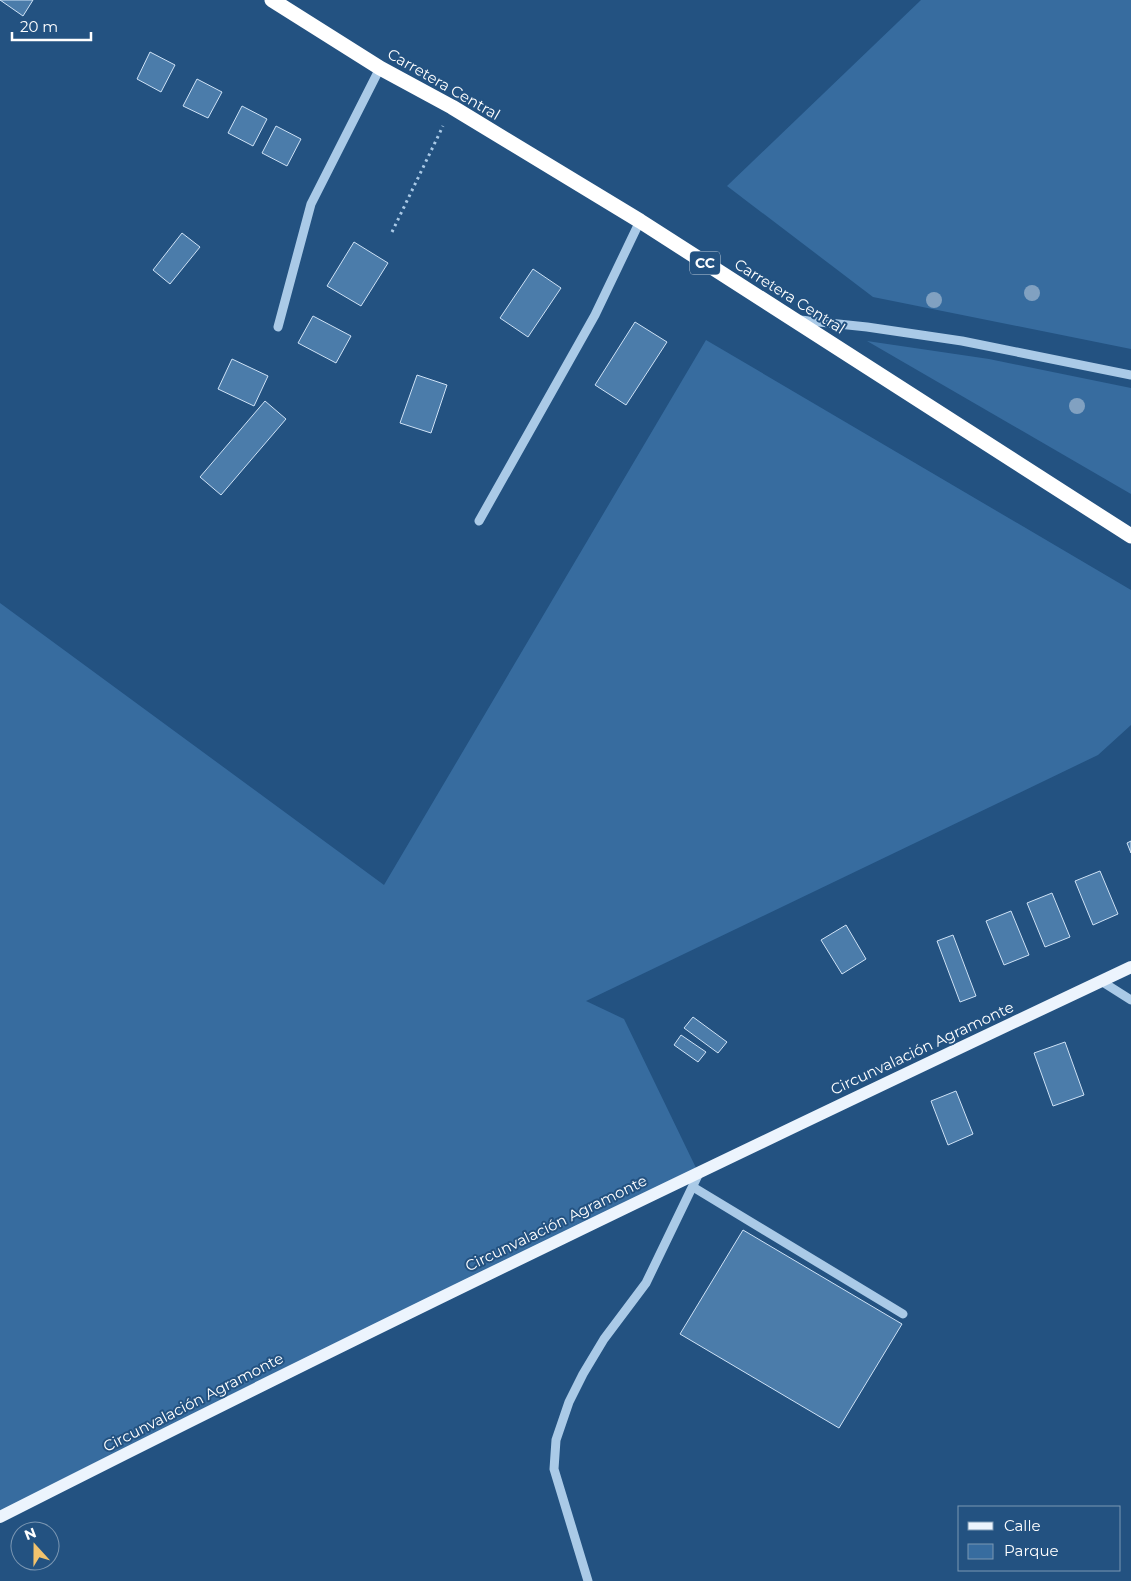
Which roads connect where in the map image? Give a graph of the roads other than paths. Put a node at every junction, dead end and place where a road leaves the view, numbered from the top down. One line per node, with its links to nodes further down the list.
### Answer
1 (272, 0): 2 (highway, Carretera Central / CC)
2 (380, 68): 3 (highway, Carretera Central / CC); 5 (street)
3 (640, 221): 4 (highway, Carretera Central / CC); 7 (street)
4 (792, 319): 6 (street); 8 (highway, Carretera Central / CC)
5 (278, 327)
6 (1131, 375)
7 (478, 522)
8 (1131, 536)
9 (1131, 967): 10 (main road, Circunvalación Agramonte)
10 (1101, 981): 11 (street); 12 (main road, Circunvalación Agramonte)
11 (1131, 1000)
12 (700, 1171): 13 (street); 15 (main road, Circunvalación Agramonte)
13 (693, 1187): 14 (street); 16 (street)
14 (903, 1314)
15 (0, 1517)
16 (588, 1581)

